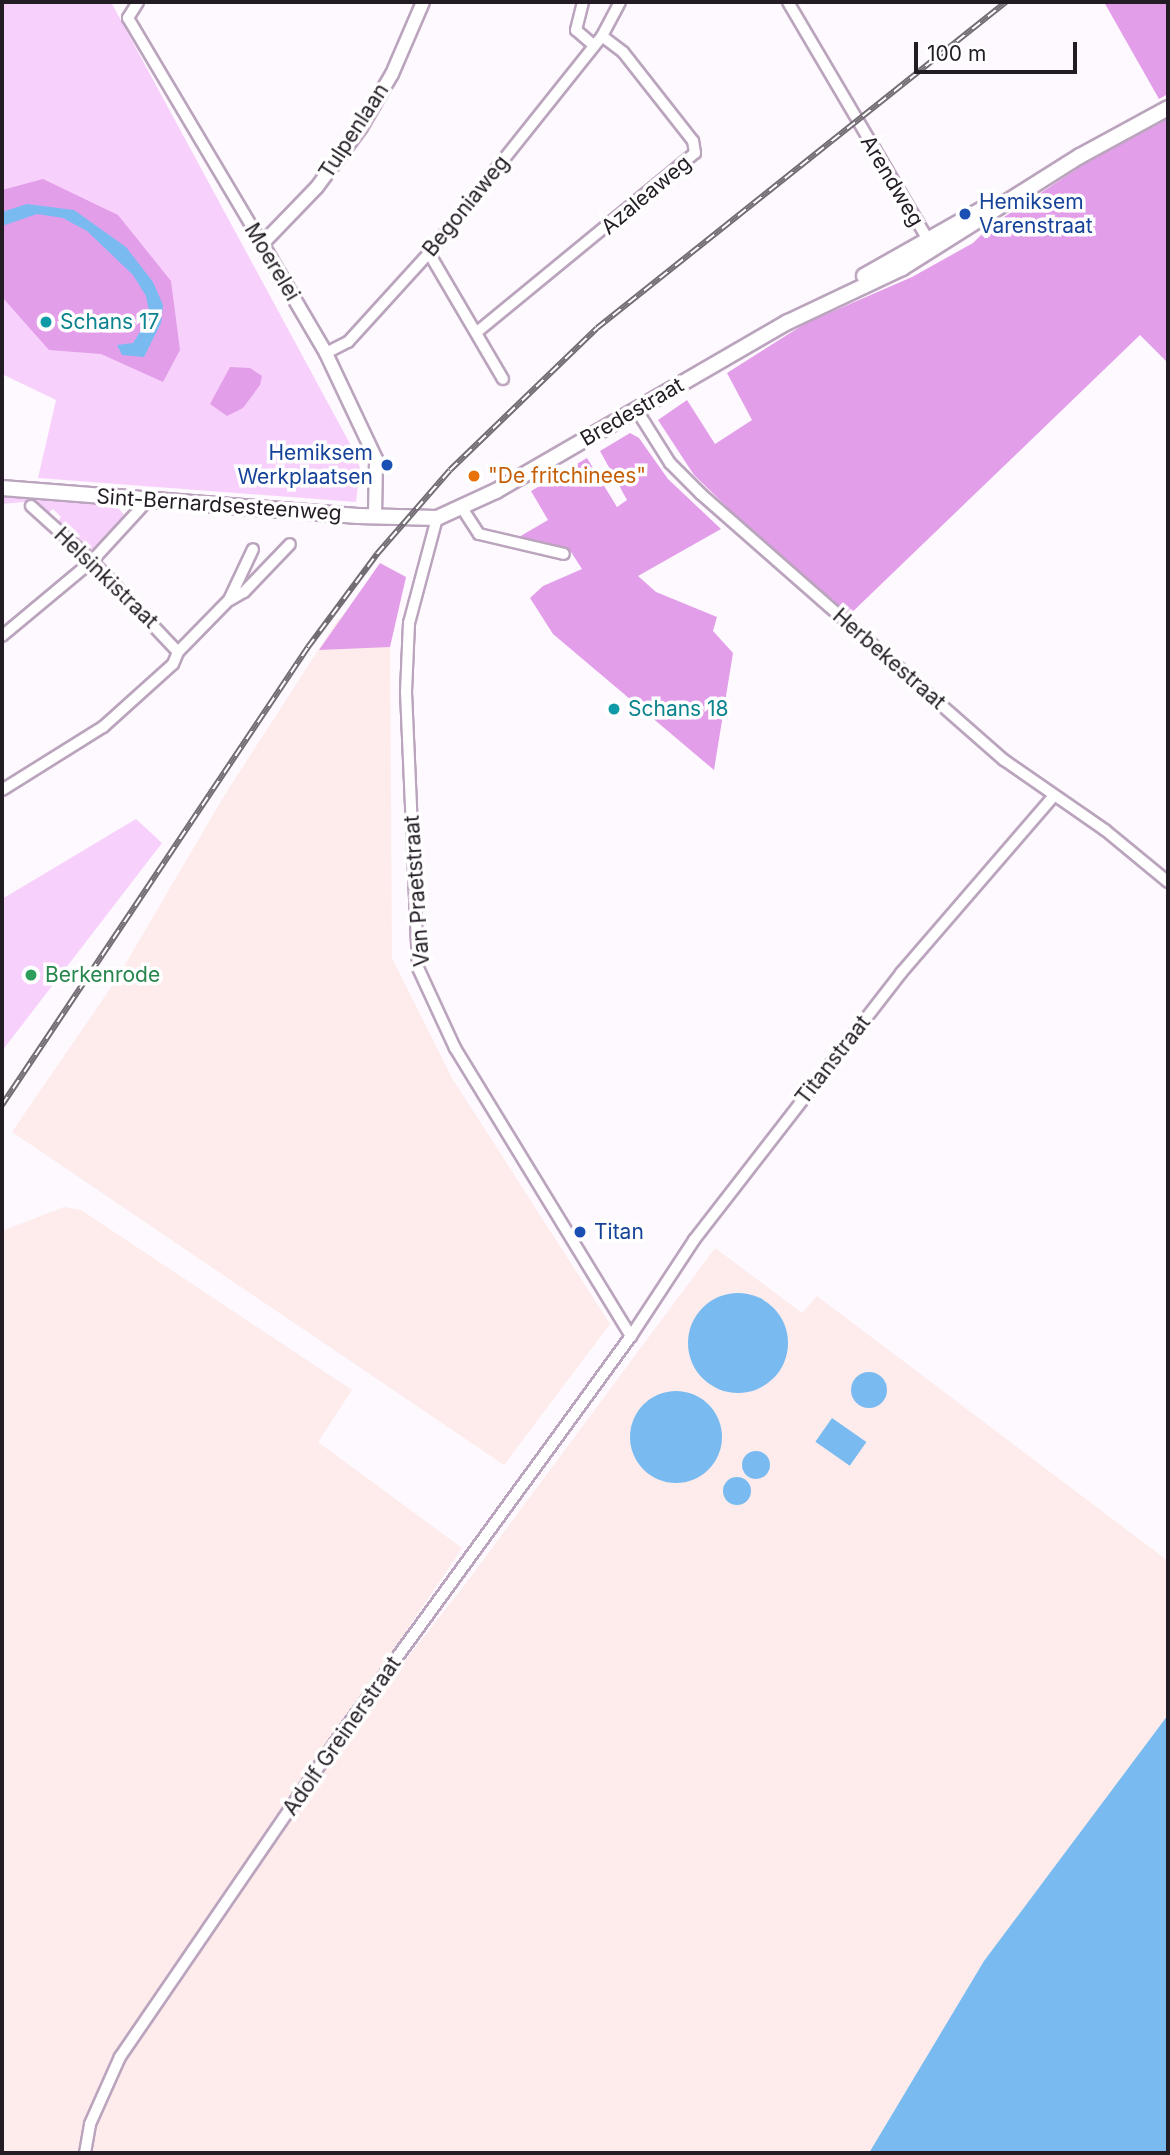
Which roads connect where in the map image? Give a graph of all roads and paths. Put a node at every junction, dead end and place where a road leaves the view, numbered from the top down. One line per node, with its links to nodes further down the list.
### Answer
1 (138, 2): 11 (street, Moerelei)
2 (423, 2): 11 (street, Tulpenlaan)
3 (583, 2): 7 (street)
4 (788, 2): 10 (street, Arendweg)
5 (615, 4): 6 (street, Begoniaweg)
6 (602, 36): 7 (street, Begoniaweg); 14 (street, Azaleaweg)
7 (593, 45): 12 (street, Begoniaweg)
8 (1168, 108): 9 (main road, Bredestraat)
9 (1080, 156): 10 (main road, Bredestraat); 13 (main road, Bredestraat)
10 (928, 240): 13 (main road, Bredestraat)
11 (262, 244): 15 (street, Moerelei)
12 (429, 253): 14 (street); 15 (street, Begoniaweg)
13 (788, 322): 17 (main road, Bredestraat)
14 (477, 332): 16 (street)
15 (326, 353): 22 (street, Moerelei)
16 (503, 379)
17 (636, 409): 21 (main road, Bredestraat); 32 (street, Herbekestraat)
18 (2, 488): 19 (main road, Sint-Bernardsesteenweg)
19 (148, 500): 22 (main road, Sint-Bernardsesteenweg); 27 (street)
20 (31, 506): 27 (street, Helsinkistraat)
21 (462, 508): 23 (main road, Bredestraat); 26 (street)
22 (375, 517): 23 (main road, Sint-Bernardsesteenweg)
23 (437, 518): 34 (street, Van Praetstraat)
24 (290, 544): 28 (street)
25 (253, 549): 28 (street)
26 (564, 554)
27 (92, 561): 29 (street); 30 (street, Helsinkistraat)
28 (229, 600): 30 (street)
29 (2, 636)
30 (178, 652): 31 (street)
31 (2, 790)
32 (1053, 797): 33 (street, Herbekestraat); 34 (street, Titanstraat)
33 (1168, 882)
34 (631, 1336): 35 (street, Adolf Greinerstraat)
35 (85, 2153)

